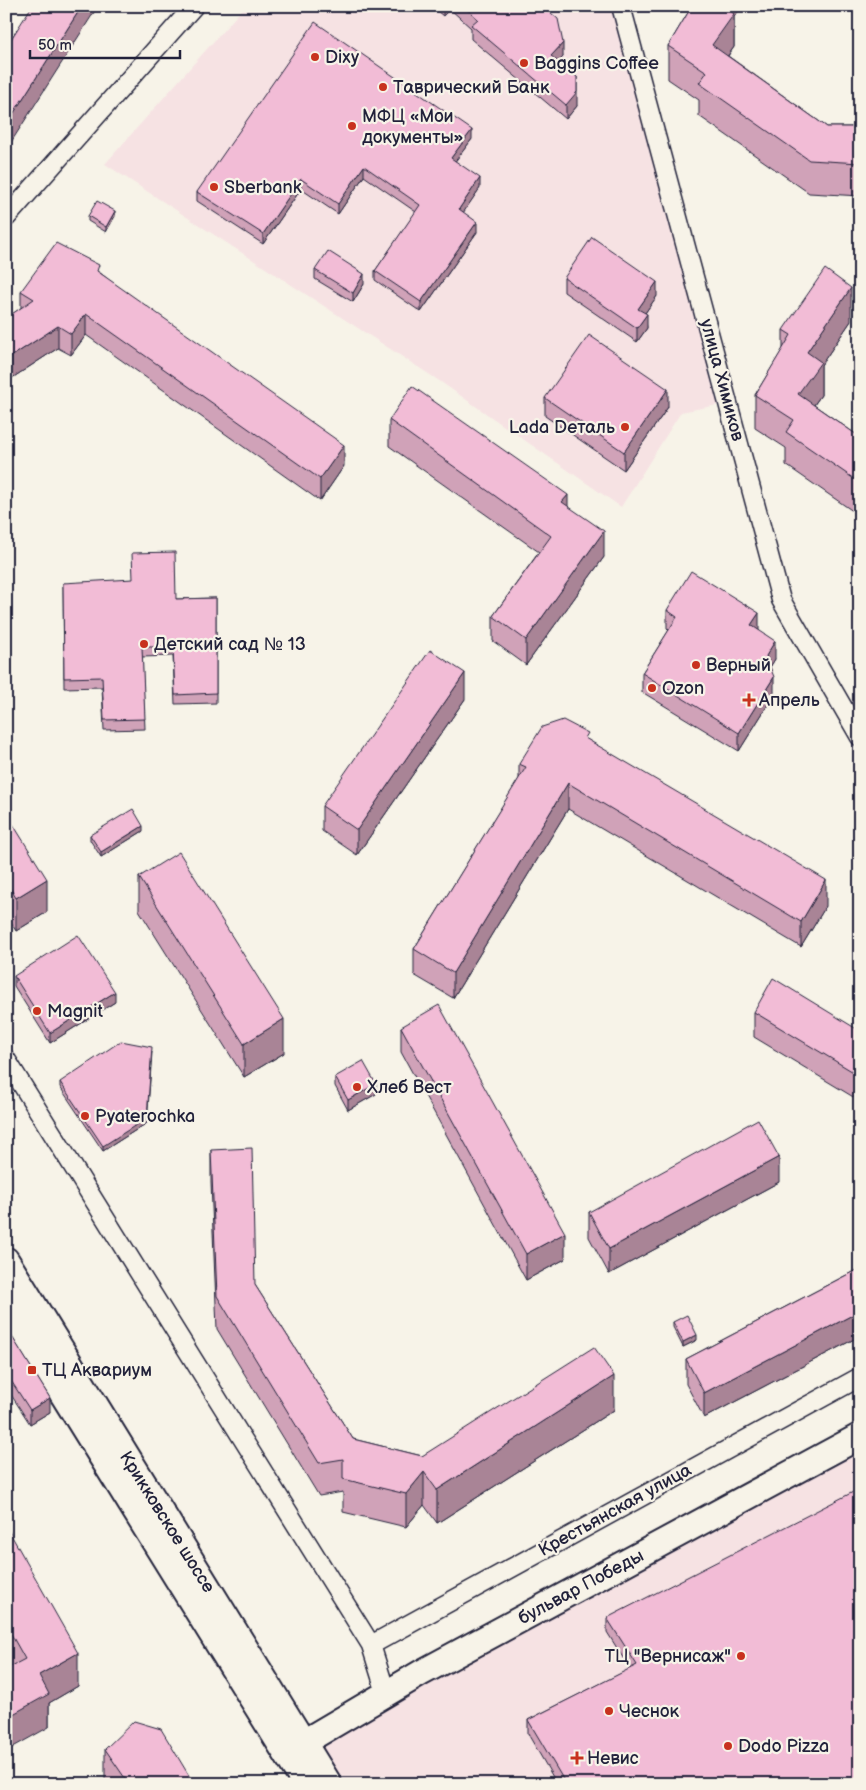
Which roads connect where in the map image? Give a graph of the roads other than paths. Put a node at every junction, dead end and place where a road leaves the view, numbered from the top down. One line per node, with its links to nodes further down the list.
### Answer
1 (194, 6): 3 (street)
2 (621, 6): 4 (street, улица Химиков)
3 (6, 218)
4 (860, 738)
5 (6, 1060): 10 (street)
6 (6, 1260): 12 (main road, Крикковское шоссе)
7 (6, 1304): 13 (main road)
8 (860, 1377): 10 (street, Крестьянская улица)
9 (860, 1436): 11 (main road, бульвар Победы)
10 (372, 1645): 11 (street)
11 (386, 1692): 12 (main road, бульвар Победы)
12 (304, 1742): 14 (main road, Крикковское шоссе)
13 (305, 1784)
14 (328, 1784)

